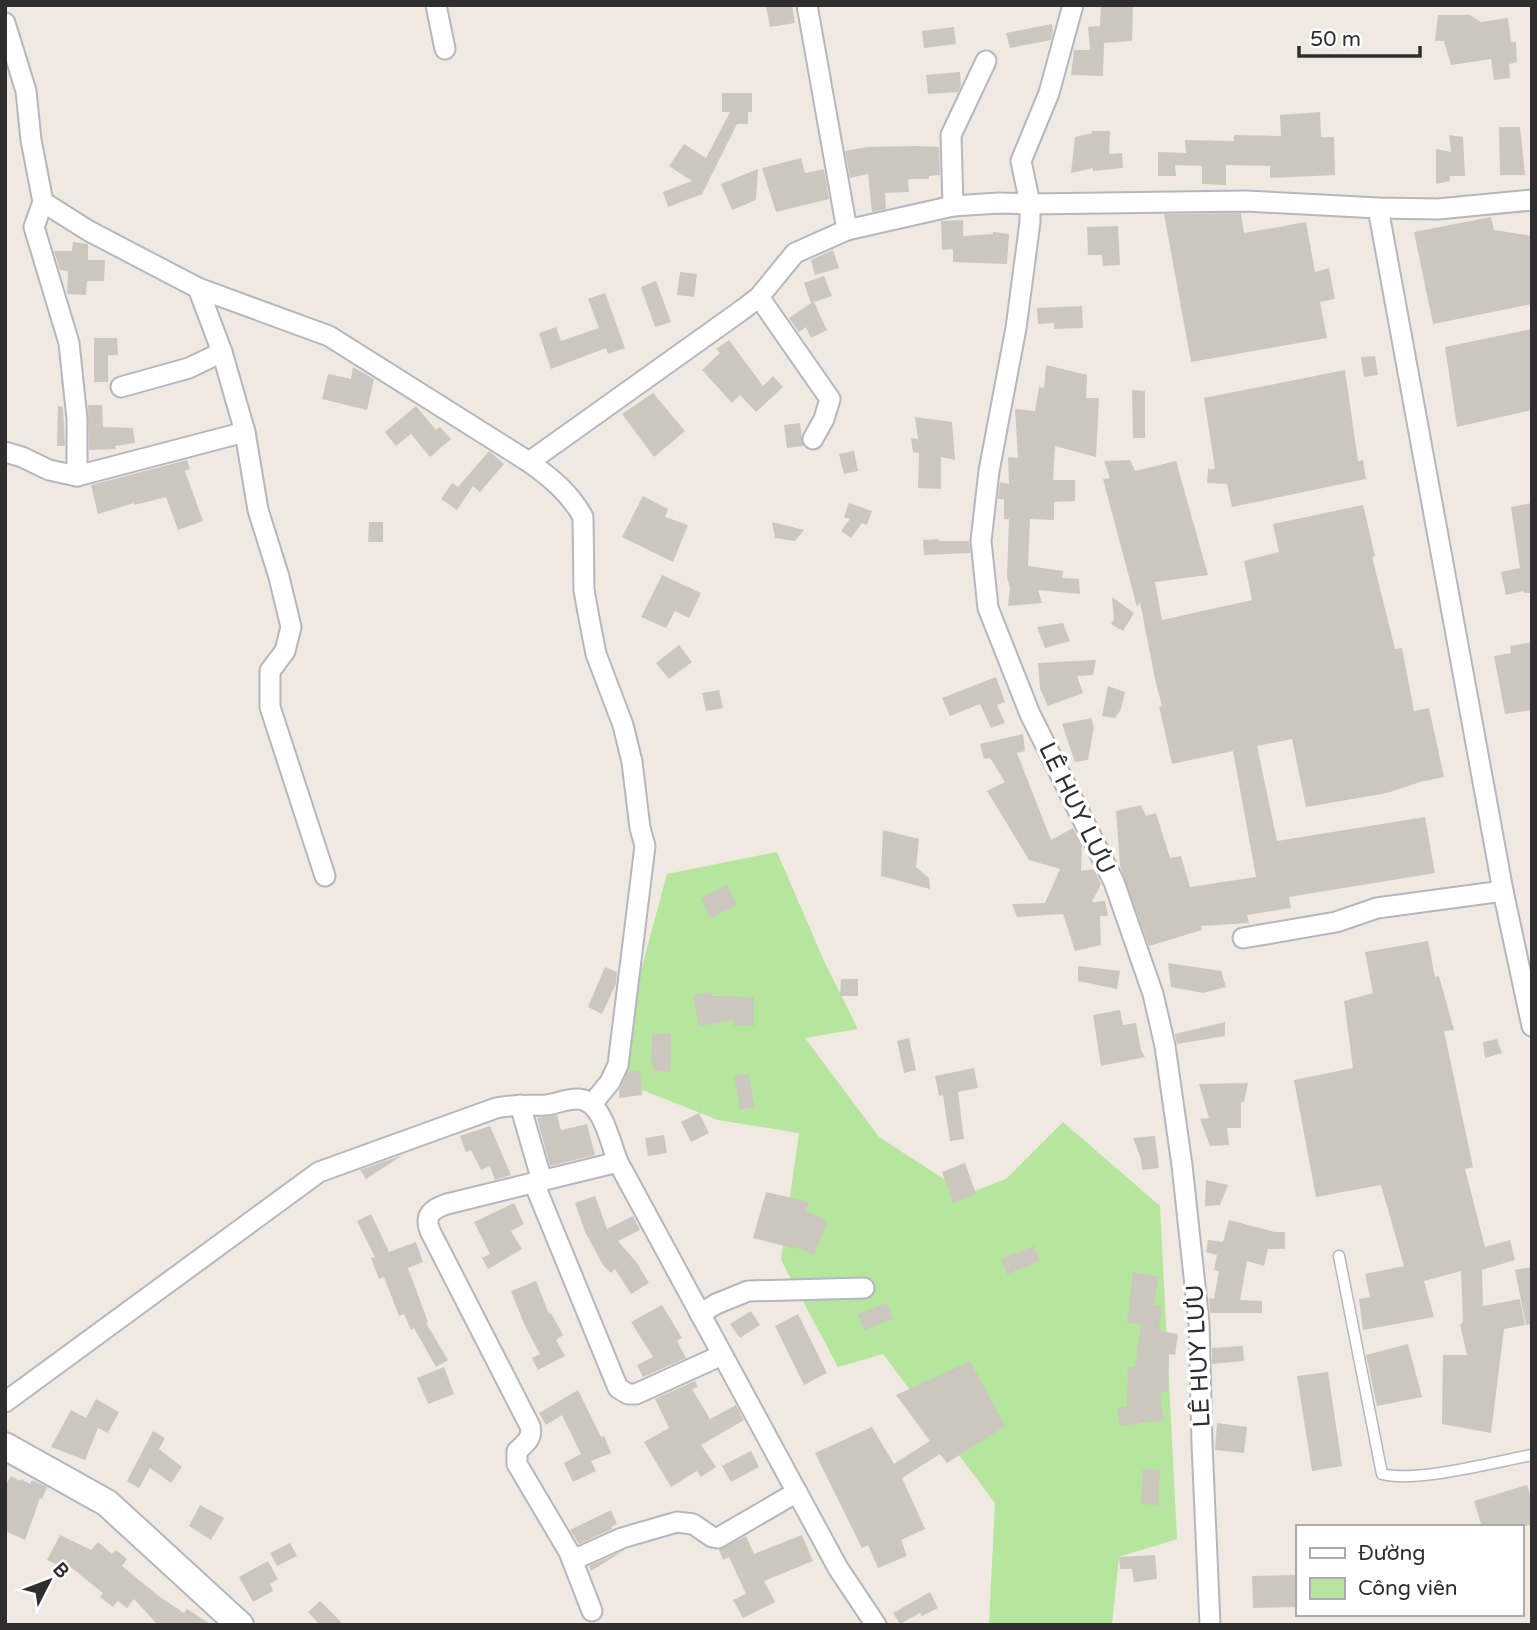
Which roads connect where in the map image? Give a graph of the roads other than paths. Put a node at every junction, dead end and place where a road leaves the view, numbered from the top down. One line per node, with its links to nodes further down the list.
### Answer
1 (436, 5): 5 (street)
2 (807, 5): 12 (street)
3 (1073, 5): 9 (street, LÊ HUY LƯU)
4 (5, 23): 8 (street)
5 (445, 49)
6 (986, 61): 10 (street)
7 (1532, 200): 11 (street)
8 (43, 202): 13 (street); 21 (street)
9 (1030, 204): 10 (street); 11 (street); 42 (street, LÊ HUY LƯU)
10 (953, 206): 12 (street)
11 (1378, 208): 23 (street)
12 (847, 230): 14 (street)
13 (198, 288): 15 (street); 20 (street)
14 (759, 297): 18 (street); 20 (street)
15 (222, 352): 16 (street); 17 (street)
16 (121, 387)
17 (245, 432): 21 (street); 22 (street)
18 (813, 439)
19 (5, 452): 21 (street)
20 (529, 462): 26 (street)
21 (77, 476)
22 (324, 876)
23 (1503, 891): 24 (street); 25 (street)
24 (1243, 938)
25 (1532, 1026)
26 (592, 1104): 27 (street); 28 (street)
27 (520, 1105): 29 (street); 34 (street)
28 (618, 1162): 29 (street); 32 (street)
29 (538, 1182): 33 (street); 38 (street)
30 (1339, 1256): 36 (lane)
31 (864, 1288): 32 (street)
32 (700, 1314): 33 (street)
33 (722, 1355): 37 (street)
34 (5, 1402)
35 (5, 1447): 40 (main road)
36 (1532, 1455)
37 (797, 1492): 38 (street); 41 (street)
38 (573, 1560): 39 (street)
39 (592, 1611)
40 (240, 1625)
41 (876, 1625)
42 (1210, 1625)

